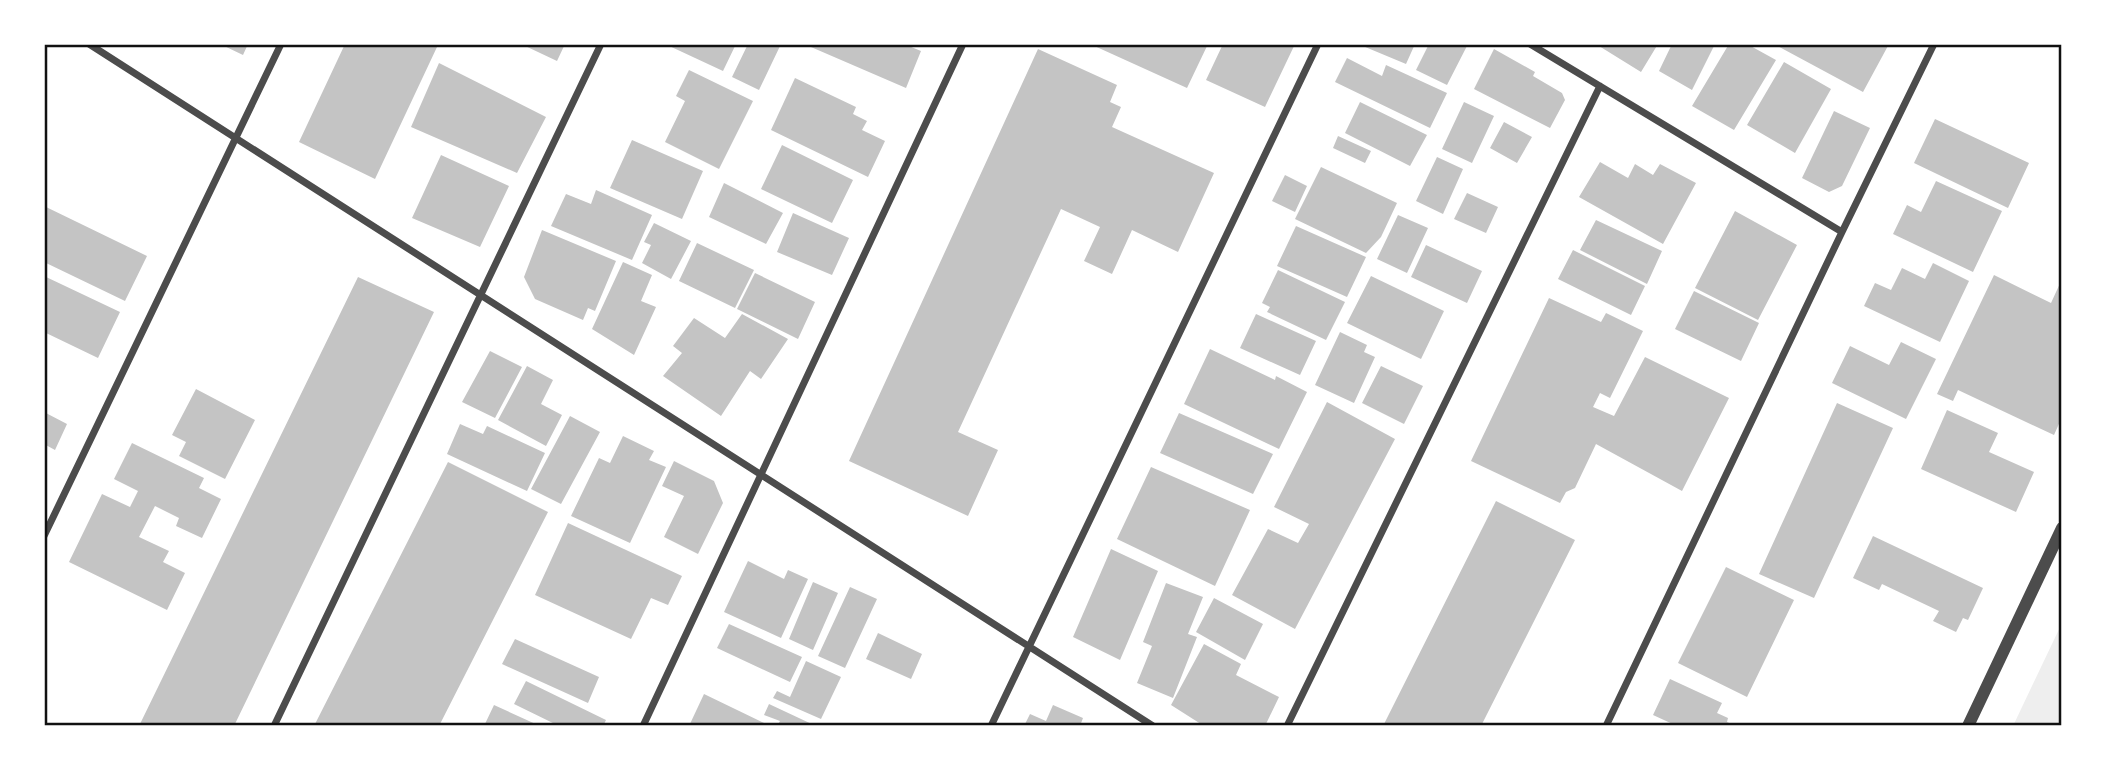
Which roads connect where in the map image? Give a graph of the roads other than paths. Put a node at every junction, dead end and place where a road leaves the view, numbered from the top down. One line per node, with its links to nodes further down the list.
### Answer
1 (89, 44): 9 (street)
2 (281, 44): 9 (street)
3 (601, 44): 11 (street)
4 (963, 44): 12 (street)
5 (1318, 44): 15 (street)
6 (1531, 44): 8 (street)
7 (1934, 44): 10 (street)
8 (1600, 86): 10 (street); 20 (street)
9 (235, 138): 11 (street); 14 (street)
10 (1842, 232): 21 (street)
11 (480, 296): 12 (street); 16 (street)
12 (761, 476): 15 (street); 17 (street)
13 (2062, 528): 22 (street)
14 (44, 537)
15 (1029, 647): 18 (street); 19 (street)
16 (274, 726)
17 (643, 726)
18 (991, 726)
19 (1153, 726)
20 (1287, 726)
21 (1606, 726)
22 (1968, 726)

